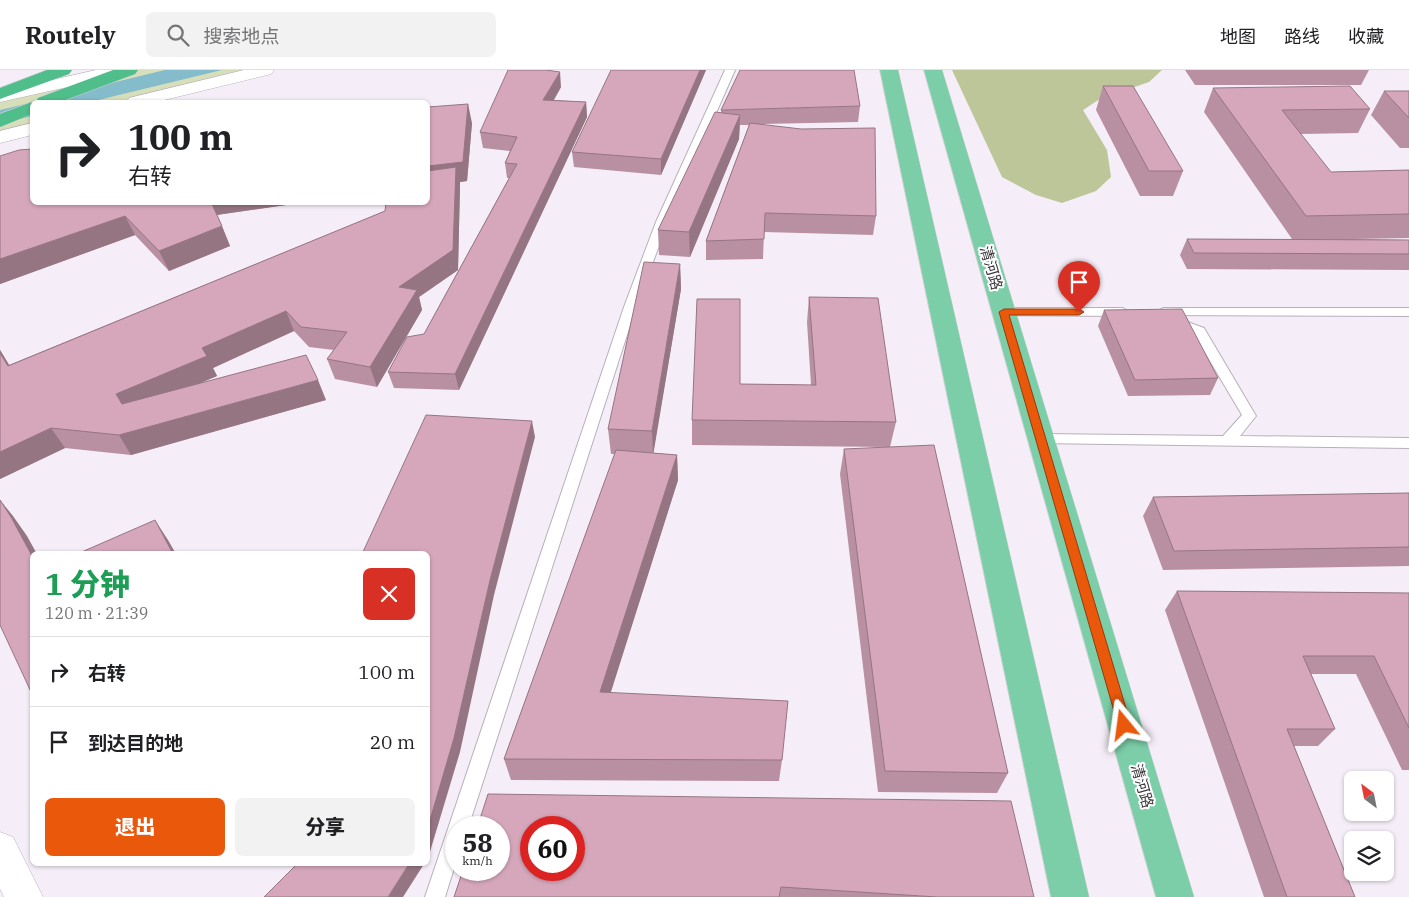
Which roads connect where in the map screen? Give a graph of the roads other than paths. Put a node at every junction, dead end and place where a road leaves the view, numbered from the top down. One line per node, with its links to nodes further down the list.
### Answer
1 (63, 70): 8 (highway)
2 (120, 70): 8 (street)
3 (129, 70): 9 (highway)
4 (265, 70): 10 (street)
5 (730, 70): 21 (lane)
6 (889, 70): 26 (main road)
7 (933, 70): 15 (main road, 清河路)
8 (0, 95)
9 (49, 100)
10 (144, 100)
11 (30, 109): 12 (highway)
12 (0, 121)
13 (30, 129): 14 (street)
14 (0, 137)
15 (1004, 312): 16 (lane); 18 (main road, 清河路)
16 (1146, 312): 17 (lane); 19 (lane)
17 (1409, 312)
18 (1041, 439): 19 (lane); 27 (main road, 清河路)
19 (1227, 441): 20 (lane)
20 (1409, 443)
21 (462, 816)
22 (0, 850): 24 (street)
23 (445, 866): 25 (lane)
24 (24, 897)
25 (435, 897)
26 (1070, 897)
27 (1175, 897)

